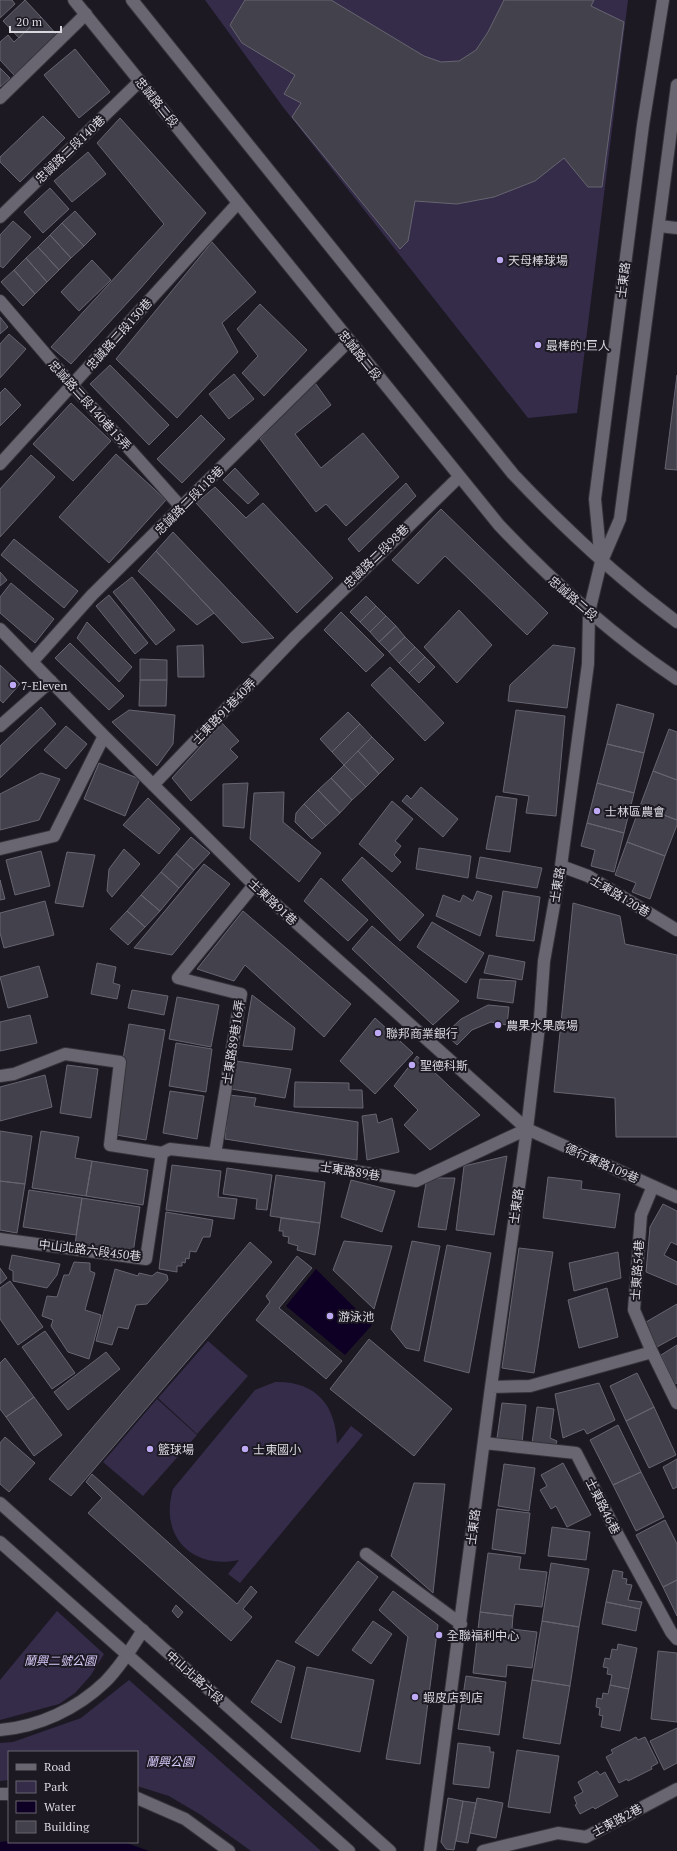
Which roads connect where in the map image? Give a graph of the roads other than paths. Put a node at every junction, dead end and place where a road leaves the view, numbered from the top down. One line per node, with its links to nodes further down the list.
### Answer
1 (74, 0): 4 (street, 忠誠路二段)
2 (132, 0): 18 (street)
3 (663, 0): 18 (street, 士東路)
4 (86, 14): 5 (street, 忠誠路二段); 7 (street)
5 (140, 81): 8 (street, 忠誠路二段); 9 (street, 忠誠路二段140巷)
6 (677, 85): 10 (street, 士東路)
7 (0, 98)
8 (238, 203): 13 (street, 忠誠路二段); 14 (street, 忠誠路二段130巷)
9 (0, 217)
10 (659, 226): 11 (street); 18 (street, 士東路)
11 (677, 228)
12 (0, 301): 14 (street, 忠誠路二段140巷15弄)
13 (349, 341): 16 (street, 忠誠路二段); 17 (street, 忠誠路二段118巷)
14 (72, 385): 15 (street, 忠誠路二段130巷); 17 (street, 忠誠路二段140巷15弄)
15 (0, 464)
16 (459, 477): 19 (street, 忠誠路二段); 22 (street, 忠誠路二段98巷)
17 (181, 507): 23 (street, 忠誠路二段118巷)
18 (601, 562): 19 (street, 士東路); 20 (street)
19 (589, 612): 24 (street, 忠誠路二段); 30 (street, 士東路)
20 (677, 622)
21 (0, 629): 23 (street, 士東路91巷)
22 (295, 637): 28 (street, 士東路91巷40弄)
23 (32, 662): 25 (street, 士東路91巷)
24 (677, 678)
25 (50, 681): 26 (street); 27 (street, 士東路91巷)
26 (0, 726)
27 (104, 736): 28 (street, 士東路91巷); 29 (street)
28 (153, 785): 31 (street, 士東路91巷)
29 (0, 849)
30 (561, 866): 32 (street, 士東路120巷); 34 (street, 士東路)
31 (254, 885): 34 (street, 士東路91巷); 36 (street, 士東路89巷16弄)
32 (677, 930)
33 (0, 1076): 35 (street, 士東路89巷)
34 (527, 1129): 36 (street, 士東路89巷); 37 (street, 德行東路109巷); 41 (street, 士東路)
35 (162, 1153): 36 (street, 士東路89巷); 39 (street, 中山北路六段450巷)
36 (215, 1154)
37 (653, 1186): 38 (street, 德行東路109巷); 40 (street, 士東路54巷)
38 (677, 1197)
39 (0, 1240)
40 (652, 1352): 41 (street); 42 (street, 士東路54巷)
41 (491, 1388): 43 (street, 士東路)
42 (677, 1402)
43 (484, 1443): 47 (street, 士東路); 49 (street, 士東路46巷)
44 (0, 1503): 48 (street, 中山北路六段)
45 (0, 1542): 50 (street)
46 (366, 1554): 47 (street)
47 (460, 1624): 57 (street, 士東路)
48 (143, 1630): 50 (street); 56 (street, 中山北路六段)
49 (677, 1639)
50 (127, 1655): 51 (street); 55 (street)
51 (0, 1730)
52 (677, 1789): 58 (street, 士東路2巷)
53 (138, 1798): 54 (street)
54 (229, 1851)
55 (349, 1851)
56 (390, 1851)
57 (430, 1851)
58 (483, 1851)

